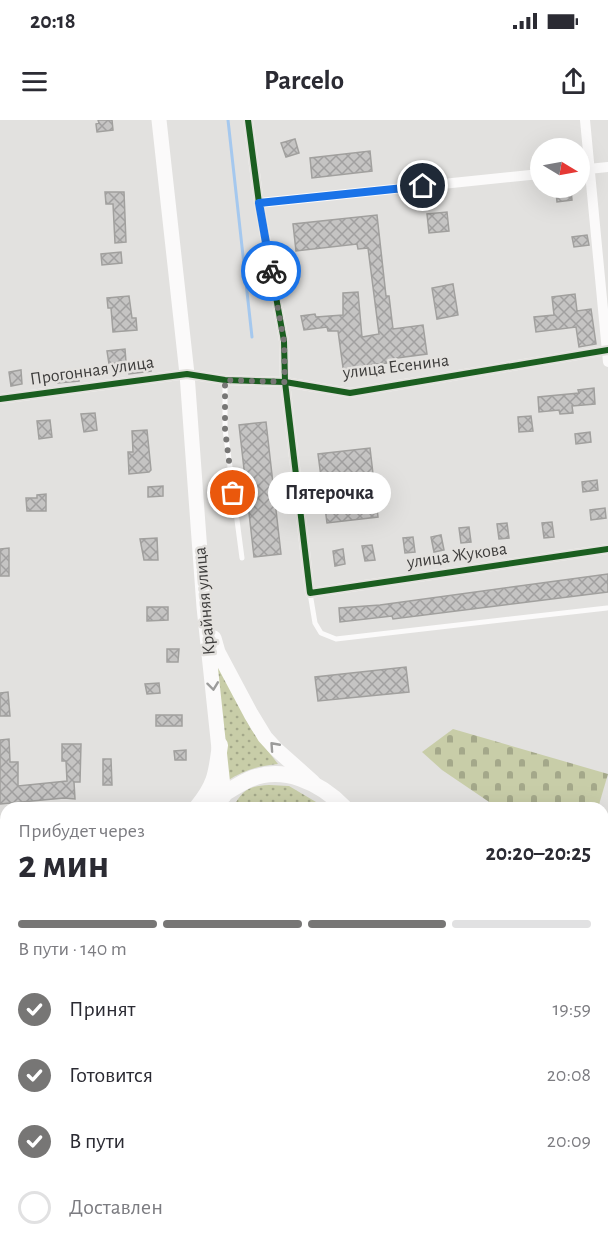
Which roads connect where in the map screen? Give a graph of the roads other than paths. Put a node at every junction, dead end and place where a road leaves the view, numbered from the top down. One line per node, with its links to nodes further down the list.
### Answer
1 (159, 120): 12 (main road, Крайняя улица)
2 (248, 120): 9 (street)
3 (585, 120): 4 (street)
4 (585, 138)
5 (608, 167): 6 (street)
6 (590, 169)
7 (530, 175): 9 (street)
8 (588, 198): 10 (street)
9 (259, 203): 14 (street)
10 (607, 350): 11 (street); 14 (street, улица Есенина)
11 (608, 362)
12 (188, 374): 13 (street, улица Есенина); 15 (street, Прогонная улица); 19 (main road, Крайняя улица)
13 (225, 380): 14 (street, улица Есенина); 17 (lane)
14 (285, 382): 18 (street)
15 (0, 399)
16 (608, 549): 18 (street, улица Жукова)
17 (242, 558)
18 (310, 593): 20 (lane)
19 (204, 607): 21 (main road, Крайняя улица, one-way to 21); 22 (main road, one-way to 19)
20 (607, 608)
21 (220, 745): 23 (main road); 24 (main road, Крайняя улица)
22 (317, 785): 24 (main road); 25 (main road)
23 (202, 802)
24 (224, 802)
25 (339, 802)

